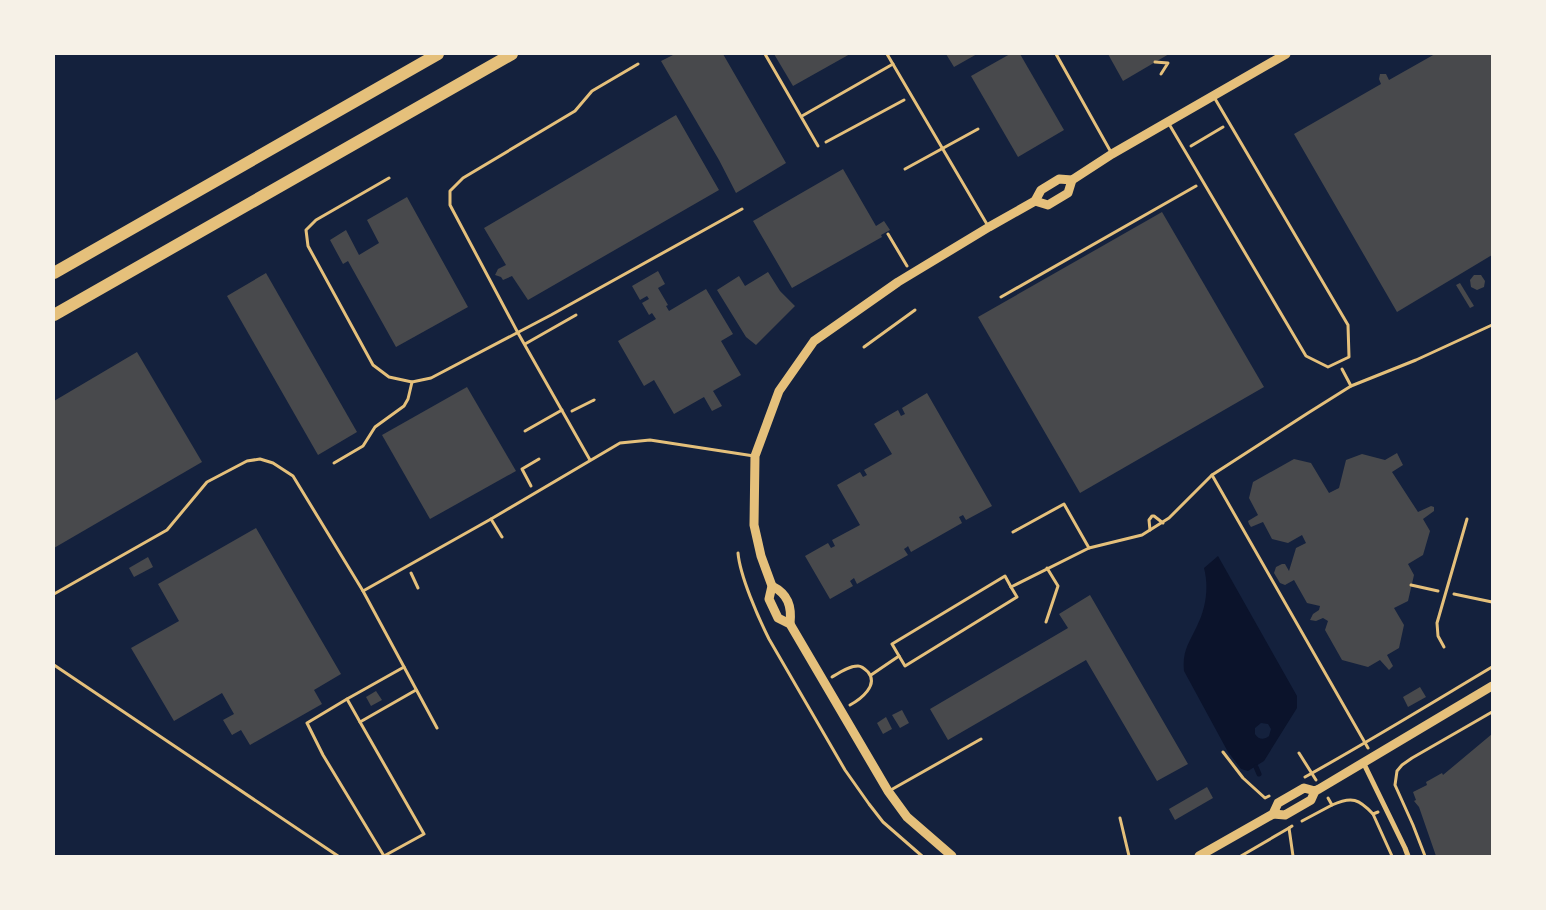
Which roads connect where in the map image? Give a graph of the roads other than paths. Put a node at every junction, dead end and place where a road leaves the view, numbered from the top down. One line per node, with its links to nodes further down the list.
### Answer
1 (438, 54): 22 (highway)
2 (512, 54): 23 (highway)
3 (765, 54): 10 (lane)
4 (887, 54): 8 (lane)
5 (1056, 54): 15 (lane)
6 (1286, 54): 9 (street)
7 (638, 64): 25 (lane)
8 (893, 64): 10 (lane); 14 (lane)
9 (1213, 96): 11 (street); 11 (lane)
10 (802, 116): 13 (lane)
11 (1168, 121): 15 (street)
12 (978, 129): 14 (lane)
13 (818, 146)
14 (942, 148): 16 (lane); 21 (lane)
15 (1112, 154): 18 (street)
16 (905, 169)
17 (389, 178): 27 (lane)
18 (1072, 180): 19 (street); 19 (street)
19 (1035, 201): 21 (street)
20 (742, 209): 25 (lane)
21 (989, 227): 30 (street)
22 (54, 273)
23 (54, 315)
24 (576, 315): 26 (lane)
25 (518, 333): 26 (lane); 27 (lane)
26 (525, 344): 28 (lane)
27 (412, 382): 32 (lane)
28 (562, 410): 29 (lane); 31 (lane)
29 (524, 431)
30 (755, 456): 31 (lane); 36 (street)
31 (590, 460): 33 (lane)
32 (334, 463)
33 (491, 519): 35 (lane); 37 (lane)
34 (1467, 519): 40 (lane)
35 (502, 538)
36 (772, 586): 39 (street); 39 (street)
37 (363, 591): 38 (lane); 41 (lane)
38 (54, 594)
39 (790, 624): 50 (street)
40 (1444, 647)
41 (404, 667): 43 (lane); 44 (lane)
42 (1492, 686): 48 (street)
43 (416, 690): 45 (lane); 46 (lane)
44 (347, 699): 45 (lane); 53 (lane)
45 (360, 722): 53 (lane)
46 (437, 728)
47 (981, 739): 50 (lane)
48 (1363, 762): 49 (street); 57 (street)
49 (1318, 789): 51 (street); 51 (street)
50 (888, 791): 54 (street)
51 (1273, 814): 56 (street)
52 (1120, 818): 55 (lane)
53 (384, 856)
54 (952, 856)
55 (1129, 856)
56 (1199, 856)
57 (1408, 856)

